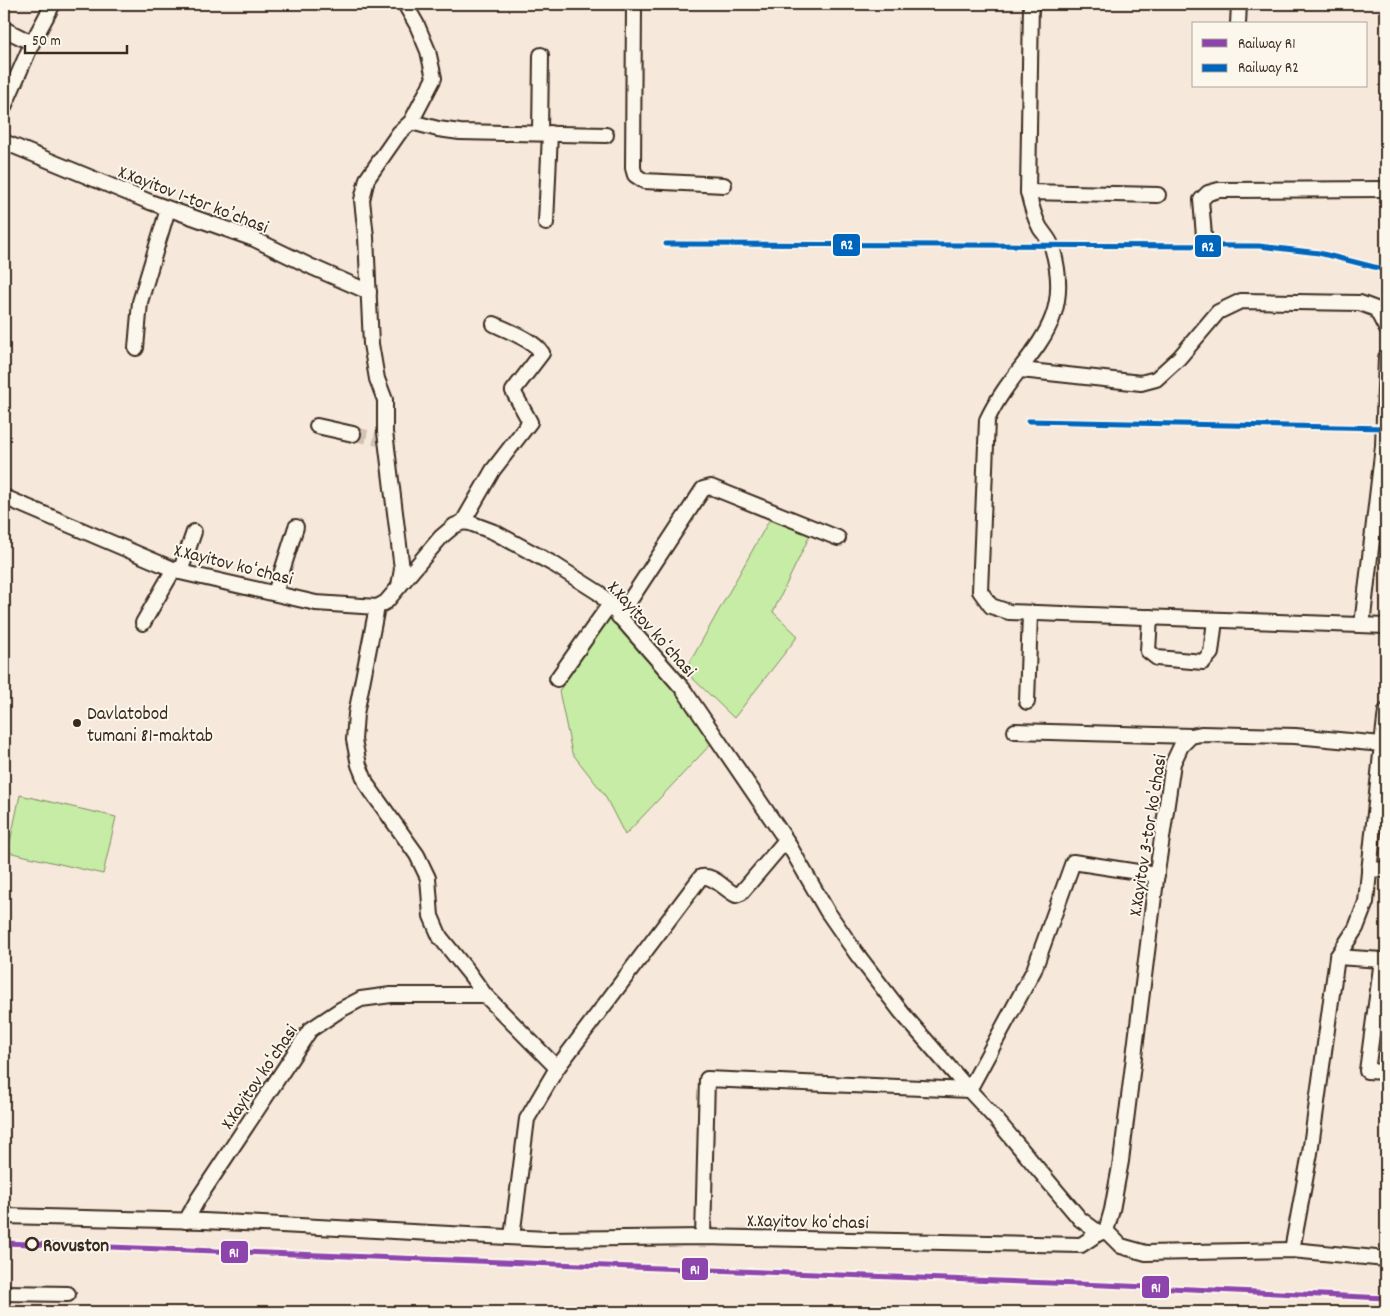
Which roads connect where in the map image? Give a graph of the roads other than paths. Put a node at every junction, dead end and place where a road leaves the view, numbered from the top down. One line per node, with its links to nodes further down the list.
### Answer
1 (53, 4): 8 (street)
2 (405, 4): 11 (street)
3 (634, 4): 15 (street)
4 (1031, 4): 17 (street)
5 (1238, 4): 6 (street)
6 (1238, 22)
7 (4, 29): 8 (street)
8 (32, 43): 10 (street)
9 (541, 55): 12 (street)
10 (4, 107)
11 (411, 122): 12 (street); 22 (street)
12 (545, 133): 13 (street); 20 (street)
13 (606, 135)
14 (4, 142): 19 (street, X.Xayitov 1-tor koʼchasi)
15 (724, 184)
16 (1386, 188): 21 (street)
17 (1028, 192): 18 (street); 27 (street)
18 (1158, 195)
19 (168, 209): 22 (street, X.Xayitov 1-tor koʼchasi); 25 (street)
20 (546, 223)
21 (1204, 236)
22 (369, 292): 37 (street)
23 (494, 324): 32 (street)
24 (1386, 328): 27 (street)
25 (136, 348)
26 (1386, 358): 30 (street)
27 (1021, 370): 41 (street)
28 (318, 426): 29 (street)
29 (353, 434)
30 (1385, 446): 46 (street)
31 (4, 497): 36 (street, X.Xayitov koʻchasi)
32 (463, 522): 37 (street); 39 (street, X.Xayitov koʻchasi)
33 (296, 527): 38 (street)
34 (194, 532): 36 (street)
35 (838, 538): 42 (street)
36 (177, 570): 38 (street, X.Xayitov koʻchasi); 45 (street)
37 (398, 586): 40 (street)
38 (275, 594): 40 (street, X.Xayitov koʻchasi)
39 (610, 604): 42 (street, X.Xayitov koʻchasi); 48 (street)
40 (377, 607): 60 (street)
41 (1030, 613): 43 (street); 49 (street)
42 (619, 617): 54 (street, X.Xayitov koʻchasi)
43 (1150, 617): 44 (street); 44 (street)
44 (1216, 620): 46 (street)
45 (143, 623)
46 (1362, 625): 47 (street)
47 (1386, 626)
48 (557, 679)
49 (1027, 702)
50 (1386, 711): 53 (street)
51 (1015, 731): 52 (street)
52 (1191, 736): 53 (street); 57 (street, X.Xayitov 3-tor koʼchasi)
53 (1382, 744): 55 (street)
54 (786, 840): 61 (street); 63 (street, X.Xayitov koʻchasi)
55 (1369, 869): 56 (street); 58 (street)
56 (1386, 870)
57 (1156, 875): 63 (street); 66 (street, X.Xayitov 3-tor koʼchasi)
58 (1337, 957): 59 (street); 69 (street)
59 (1383, 971): 62 (street)
60 (485, 995): 61 (street); 65 (street, X.Xayitov koʻchasi)
61 (557, 1068): 68 (street)
62 (1386, 1072)
63 (969, 1090): 66 (street, X.Xayitov koʻchasi); 67 (street)
64 (4, 1216): 65 (street, X.Xayitov koʻchasi)
65 (186, 1221): 68 (street, X.Xayitov koʻchasi)
66 (1102, 1232): 67 (street, X.Xayitov koʻchasi); 69 (street)
67 (703, 1237): 68 (street, X.Xayitov koʻchasi)
68 (512, 1238)
69 (1292, 1250): 70 (street)
70 (1386, 1259)
71 (4, 1293): 72 (street)
72 (68, 1294)

